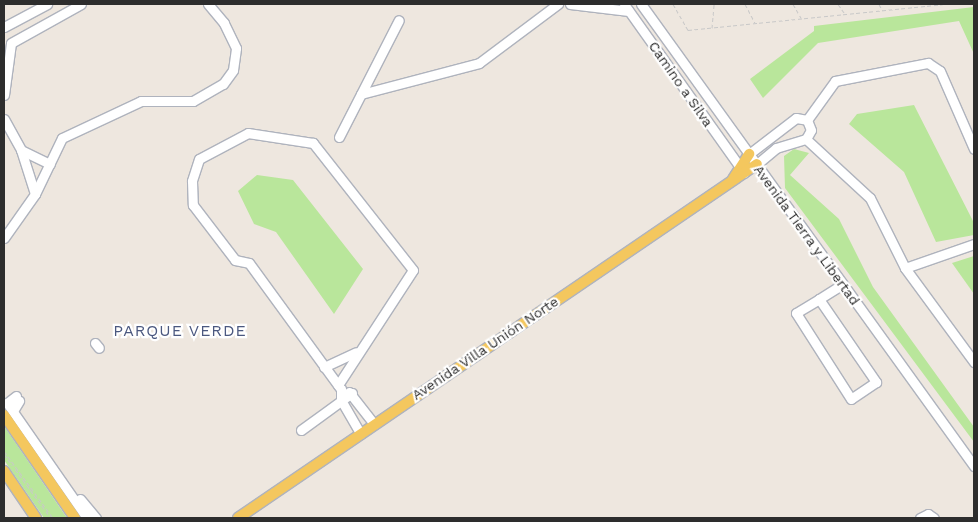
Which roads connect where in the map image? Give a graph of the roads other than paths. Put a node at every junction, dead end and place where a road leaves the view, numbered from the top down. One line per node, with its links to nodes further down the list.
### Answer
1 (47, 4): 10 (street)
2 (81, 4): 15 (street)
3 (208, 4): 25 (street)
4 (558, 4): 14 (street)
5 (570, 4): 7 (street)
6 (641, 4): 9 (street, Avenida Tierra y Libertad)
7 (626, 7): 11 (street, Camino a Silva)
8 (399, 20): 14 (street)
9 (654, 21): 11 (street); 12 (street, Avenida Tierra y Libertad)
10 (4, 27)
11 (643, 30): 13 (street, Camino a Silva)
12 (696, 80): 13 (street); 24 (street, Avenida Tierra y Libertad)
13 (685, 89): 27 (street, Camino a Silva)
14 (361, 94): 19 (street)
15 (4, 95)
16 (4, 118): 23 (street)
17 (807, 120): 18 (street); 20 (street); 22 (street)
18 (789, 125): 21 (street); 24 (street)
19 (339, 137)
20 (806, 138): 21 (street); 33 (street)
21 (795, 139): 26 (street)
22 (974, 149)
23 (21, 150): 25 (street); 30 (street)
24 (749, 154): 26 (street, Avenida Tierra y Libertad); 27 (main road)
25 (50, 164): 30 (street)
26 (756, 164): 28 (main road); 34 (street, Avenida Tierra y Libertad)
27 (738, 165): 28 (street, Camino a Silva); 29 (main road)
28 (746, 175): 29 (main road, Avenida Villa Unión Norte)
29 (733, 179): 43 (main road, Avenida Villa Unión Norte)
30 (35, 194): 31 (street)
31 (4, 238)
32 (974, 244): 33 (street)
33 (905, 268): 37 (street)
34 (843, 284): 35 (street); 46 (street, Avenida Tierra y Libertad)
35 (819, 299): 35 (street)
36 (356, 352): 38 (street); 38 (street); 39 (street)
37 (974, 362)
38 (324, 367): 39 (street)
39 (340, 387): 40 (street); 41 (street)
40 (352, 393): 41 (street); 43 (street)
41 (341, 400): 44 (street); 45 (street)
42 (13, 405): 49 (main road); 50 (street); 51 (street)
43 (374, 424): 45 (main road, Avenida Villa Unión Norte)
44 (301, 430)
45 (361, 434): 52 (main road, Avenida Villa Unión Norte)
46 (974, 466)
47 (4, 471): 48 (main road)
48 (36, 518)
49 (75, 518)
50 (87, 518)
51 (96, 518)
52 (238, 518)
53 (920, 518): 54 (street)
54 (934, 518)

